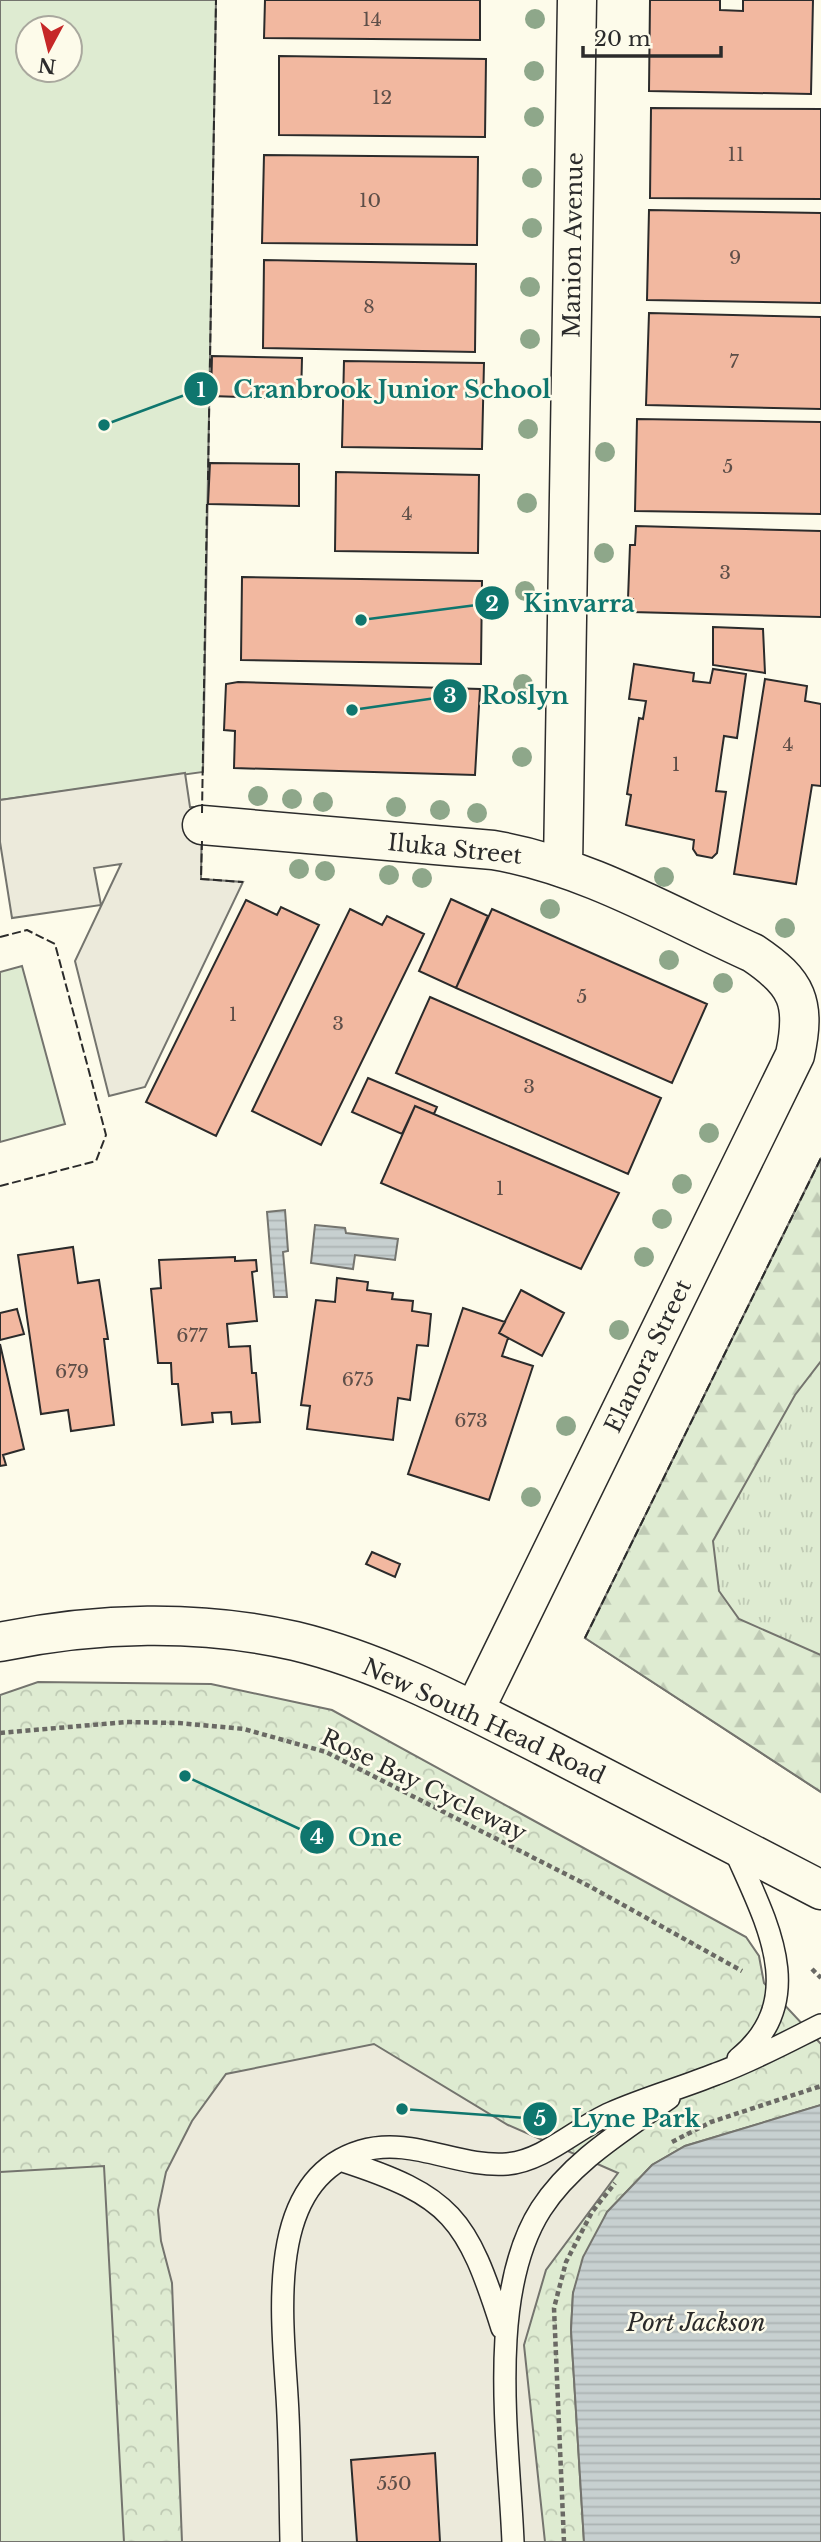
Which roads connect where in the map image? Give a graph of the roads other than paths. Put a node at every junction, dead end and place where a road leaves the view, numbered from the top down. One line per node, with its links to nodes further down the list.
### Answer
1 (578, 0): 3 (street, Manion Avenue)
2 (202, 825): 3 (street, Iluka Street)
3 (563, 867): 4 (street, Iluka Street)
4 (797, 996): 6 (street, Elanora Street)
5 (0, 1642): 6 (street, New South Head Road)
6 (474, 1711): 7 (street, New South Head Road)
7 (731, 1843): 8 (street, New South Head Road); 12 (lane)
8 (821, 1890)
9 (821, 2025): 11 (lane)
10 (821, 2038): 11 (lane)
11 (770, 2050): 12 (lane)
12 (720, 2073): 13 (lane)
13 (687, 2085): 14 (lane); 15 (lane)
14 (340, 2160): 15 (lane); 16 (lane)
15 (505, 2337): 17 (lane)
16 (291, 2542)
17 (513, 2542)

